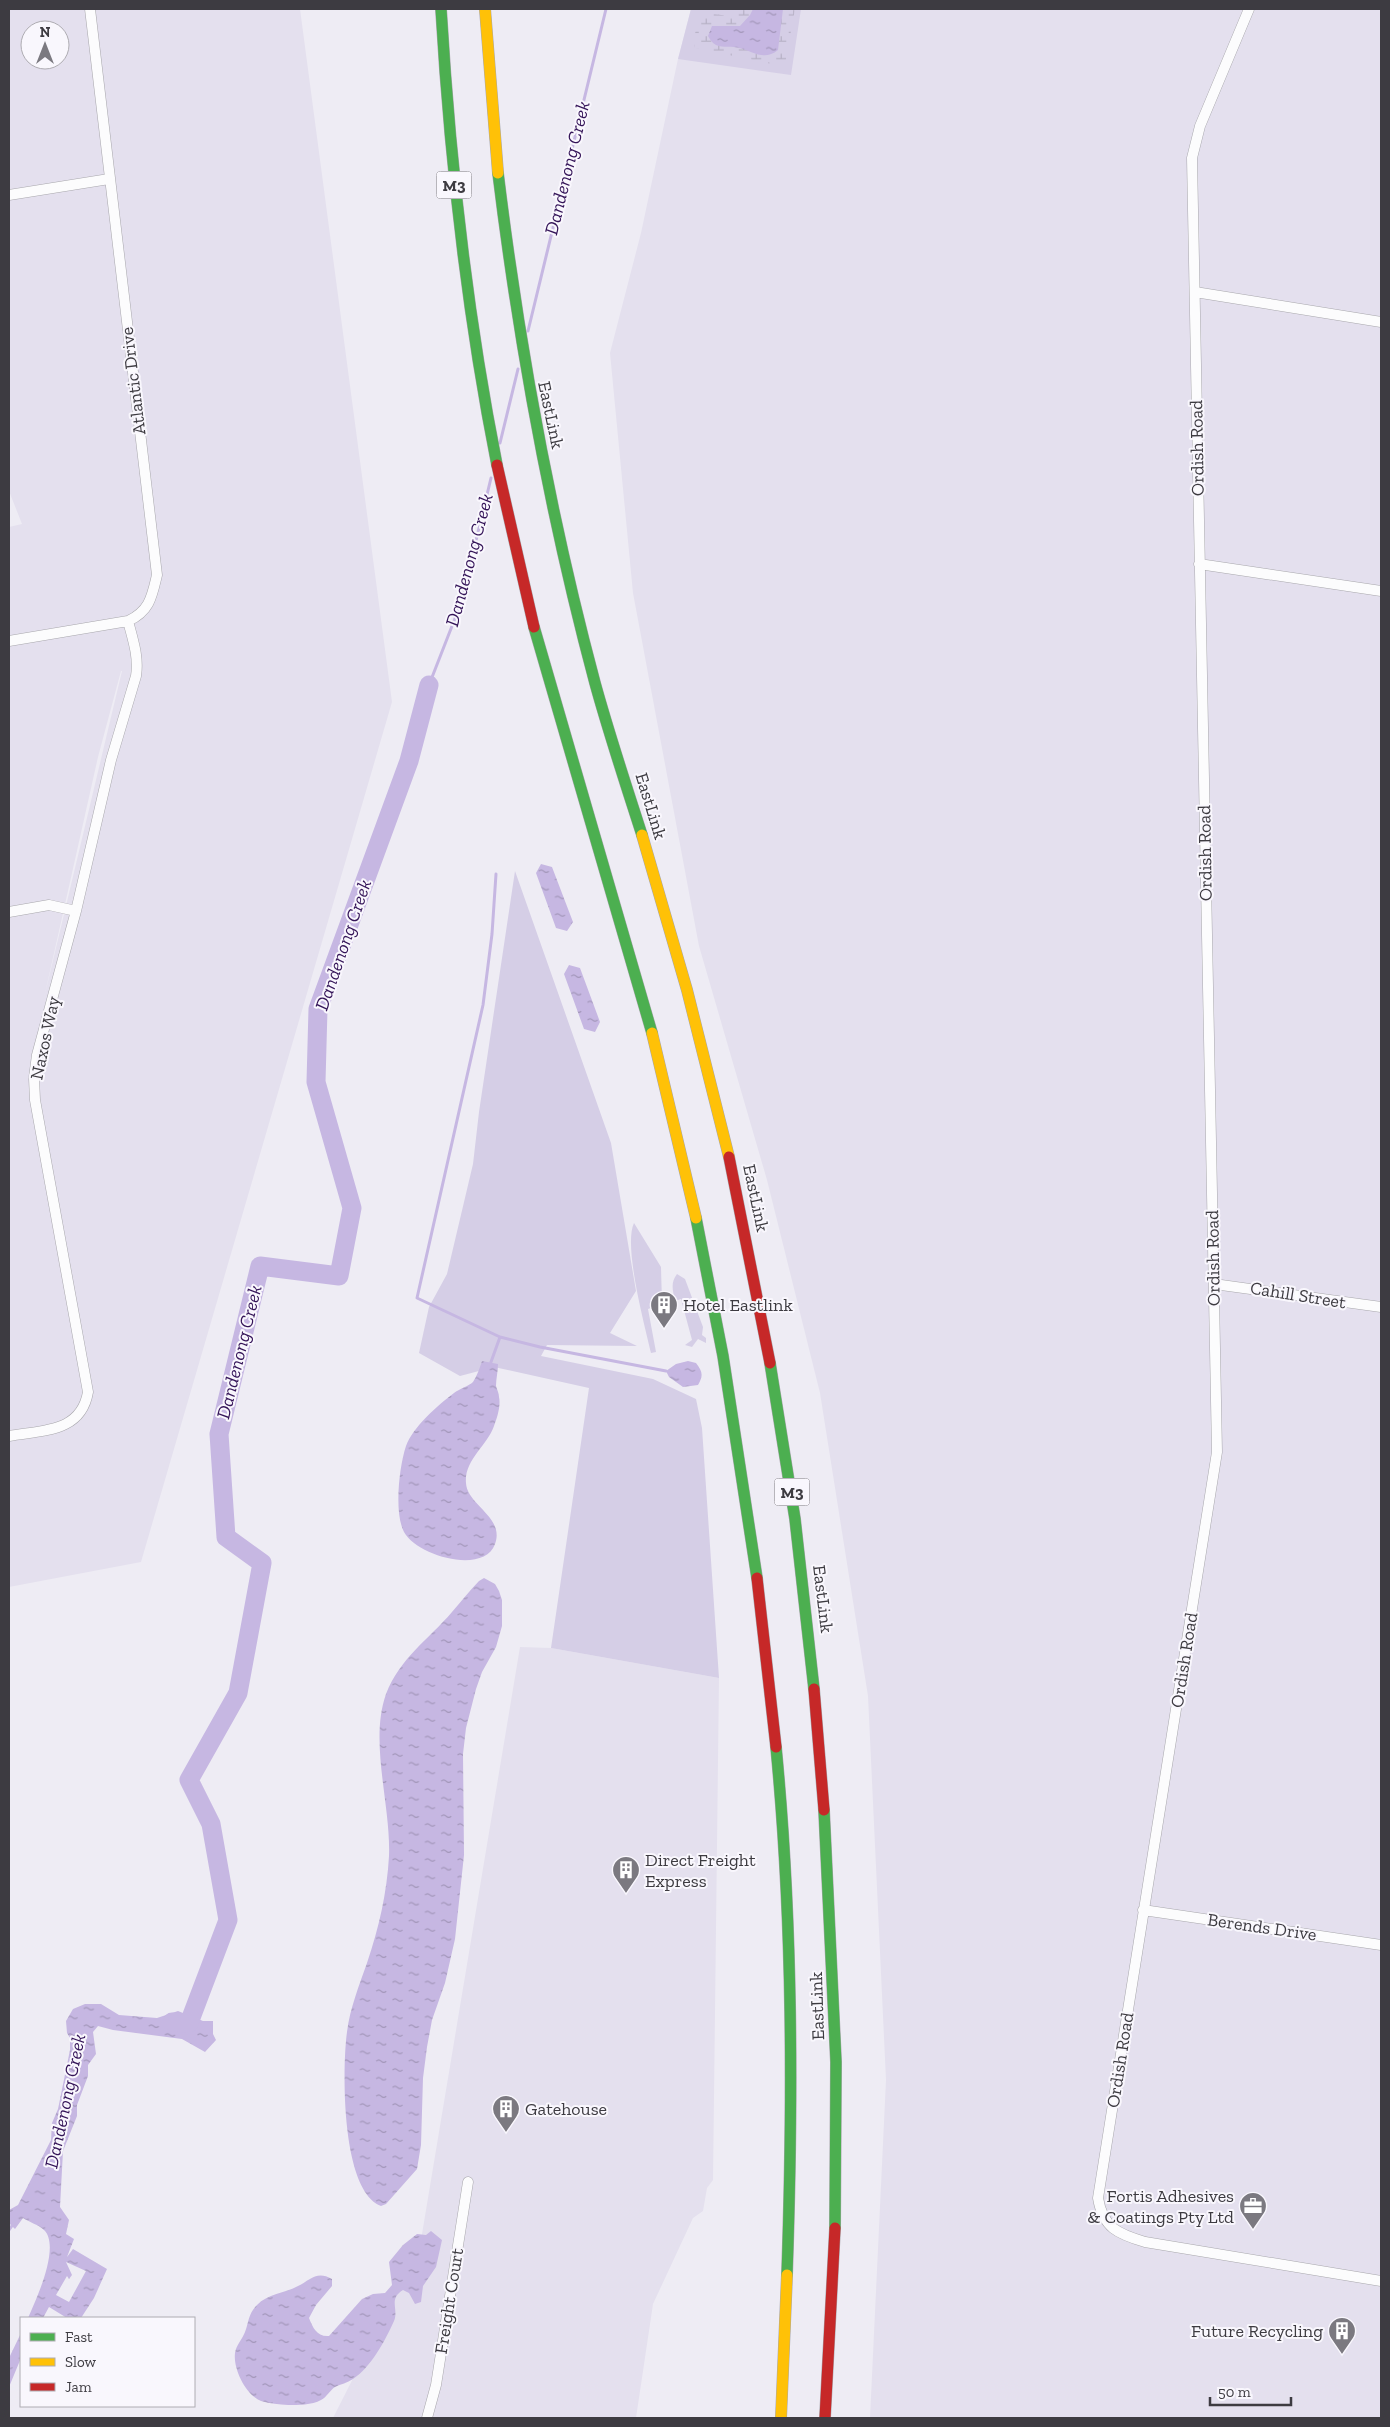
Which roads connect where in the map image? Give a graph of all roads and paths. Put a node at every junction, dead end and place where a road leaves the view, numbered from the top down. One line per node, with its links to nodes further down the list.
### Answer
1 (90, 9): 5 (street, Atlantic Drive)
2 (440, 9): 23 (highway, EastLink / M3)
3 (485, 9): 24 (highway, EastLink / M3)
4 (1248, 9): 7 (street, Ordish Road)
5 (109, 179): 6 (street); 11 (street, Atlantic Drive)
6 (9, 195)
7 (1196, 292): 8 (street); 9 (street, Ordish Road)
8 (1381, 322)
9 (1199, 564): 10 (street); 15 (street, Ordish Road)
10 (1381, 592)
11 (128, 621): 12 (street, Atlantic Drive); 13 (street, Naxos Way)
12 (9, 641)
13 (76, 911): 14 (street); 17 (street, Naxos Way)
14 (9, 912)
15 (1214, 1284): 16 (street, Cahill Street); 18 (street, Ordish Road)
16 (1381, 1308)
17 (9, 1436)
18 (1143, 1910): 19 (street, Berends Drive); 21 (street, Ordish Road)
19 (1381, 1945)
20 (468, 2182): 22 (street, Freight Court)
21 (1381, 2281)
22 (427, 2418)
23 (781, 2418)
24 (825, 2418)

